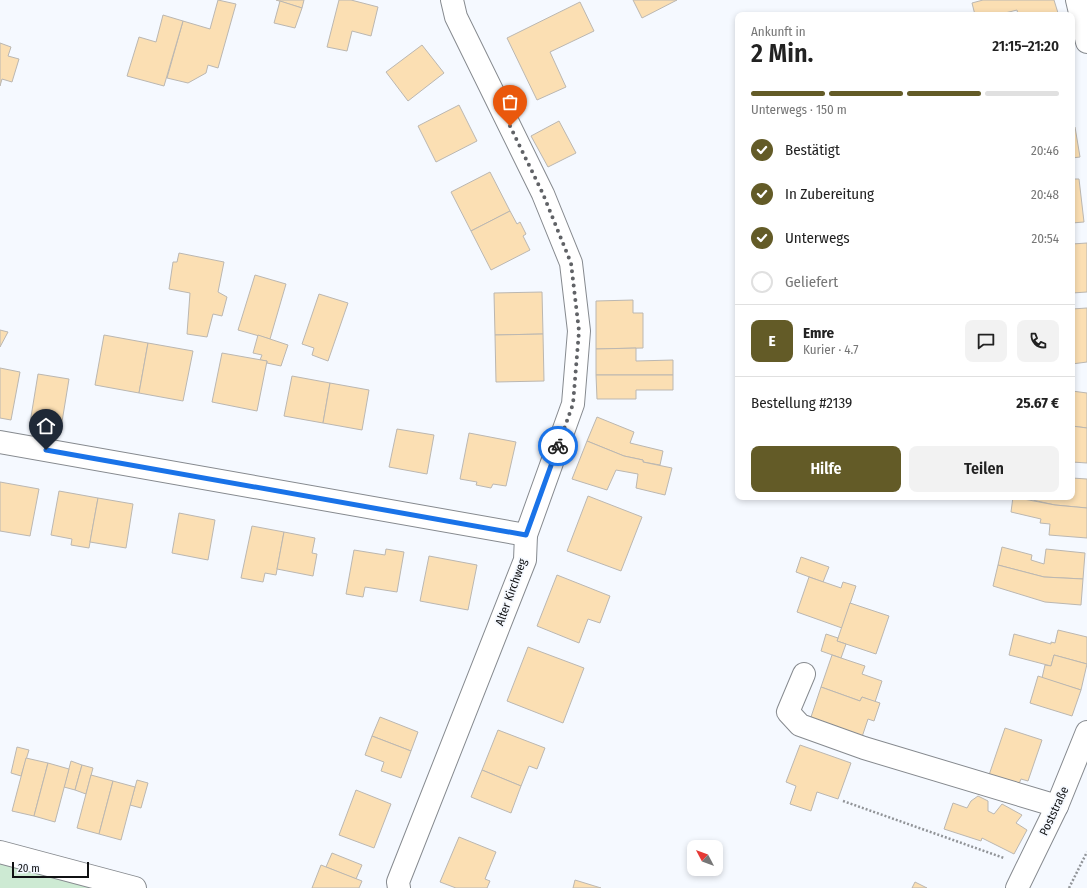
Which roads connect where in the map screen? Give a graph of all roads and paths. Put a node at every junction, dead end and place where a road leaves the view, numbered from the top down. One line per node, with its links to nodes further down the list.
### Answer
1 (452, 0): 5 (street, Alter Kirchweg)
2 (1077, 0): 3 (street)
3 (1087, 42)
4 (0, 442): 5 (street)
5 (526, 535): 14 (street, Alter Kirchweg)
6 (804, 674): 9 (street)
7 (1087, 732): 9 (street, Poststraße)
8 (843, 801): 12 (path)
9 (1057, 806): 12 (street, Poststraße)
10 (0, 852): 13 (street)
11 (1087, 852): 16 (path)
12 (1028, 866): 15 (street, Poststraße)
13 (135, 888)
14 (399, 888)
15 (1017, 888)
16 (1069, 888)

